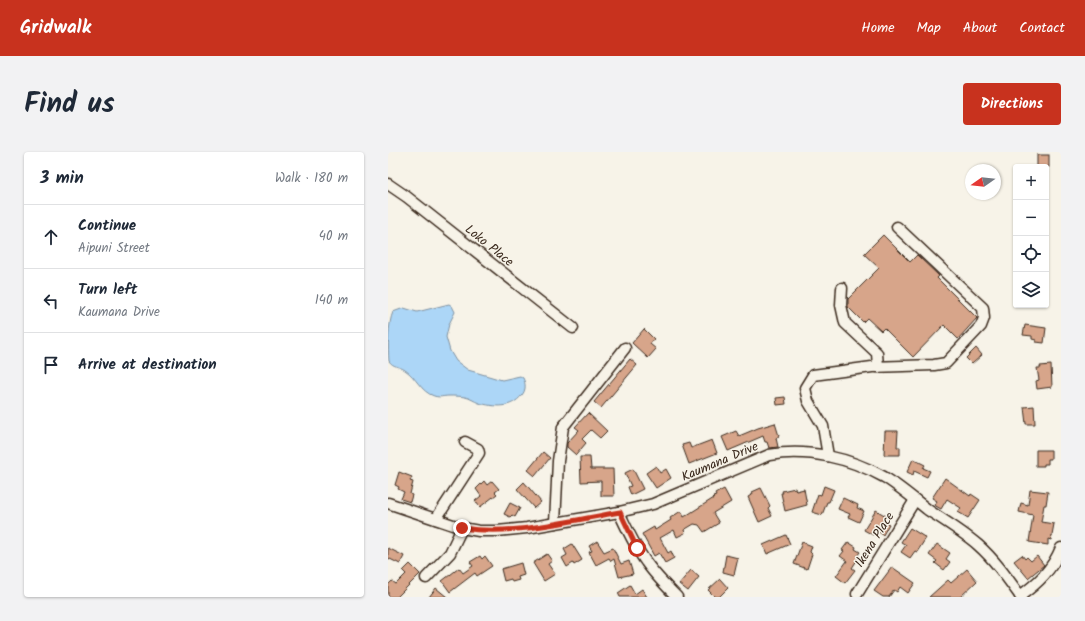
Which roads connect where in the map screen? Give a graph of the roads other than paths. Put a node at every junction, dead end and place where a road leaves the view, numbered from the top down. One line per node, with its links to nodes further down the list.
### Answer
1 (388, 184): 4 (street, Loko Place)
2 (897, 228): 6 (street)
3 (842, 288): 6 (street)
4 (573, 328)
5 (625, 348): 13 (street)
6 (878, 367): 8 (street)
7 (465, 442): 12 (street)
8 (828, 456): 9 (street, Kaumana Drive); 11 (street, Kaumana Drive)
9 (915, 500): 17 (street, Ikena Place); 18 (street, Kaumana Drive)
10 (388, 503): 12 (street, Kaumana Drive)
11 (620, 512): 13 (street, Kaumana Drive); 19 (street)
12 (436, 520): 14 (street, Kaumana Drive)
13 (555, 523): 14 (street, Kaumana Drive)
14 (462, 528): 16 (street)
15 (1061, 548): 18 (street)
16 (426, 578)
17 (857, 594)
18 (1020, 596)
19 (677, 597)

